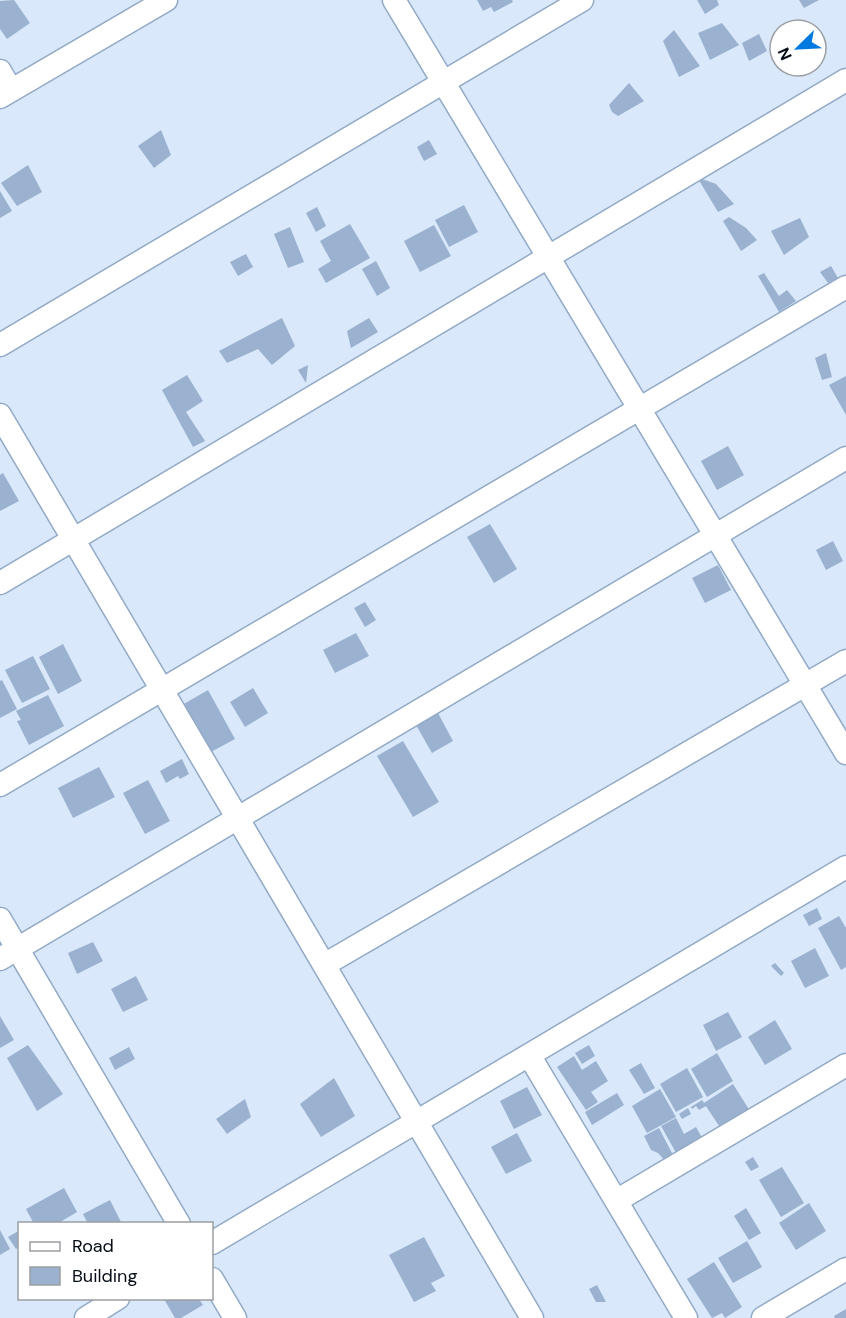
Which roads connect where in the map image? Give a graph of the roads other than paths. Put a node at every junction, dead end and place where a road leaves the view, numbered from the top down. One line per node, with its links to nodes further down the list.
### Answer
1 (394, 0): 5 (street)
2 (582, 0): 5 (street)
3 (161, 1): 6 (street)
4 (846, 80): 7 (street)
5 (444, 82): 7 (street); 9 (street)
6 (4, 86)
7 (549, 257): 10 (street); 14 (street)
8 (846, 286): 10 (street)
9 (0, 345)
10 (640, 409): 13 (street); 18 (street)
11 (0, 415): 14 (street)
12 (846, 458): 13 (street)
13 (715, 535): 17 (street); 21 (street)
14 (73, 539): 15 (street); 18 (street)
15 (0, 583)
16 (846, 661): 17 (street)
17 (805, 685): 19 (street); 25 (street)
18 (162, 690): 20 (street); 21 (street)
19 (846, 753)
20 (0, 785)
21 (238, 818): 24 (street); 25 (street)
22 (846, 867): 26 (street)
23 (0, 919): 24 (street)
24 (9, 953): 30 (street)
25 (324, 964): 28 (street)
26 (529, 1055): 28 (street); 29 (street)
27 (846, 1065): 29 (street)
28 (416, 1122): 31 (street); 37 (street)
29 (616, 1201): 38 (street)
30 (178, 1222)
31 (213, 1242)
32 (846, 1269): 39 (street)
33 (213, 1281): 36 (street)
34 (116, 1300): 35 (street)
35 (86, 1318)
36 (235, 1318)
37 (532, 1318)
38 (686, 1318)
39 (763, 1318)

